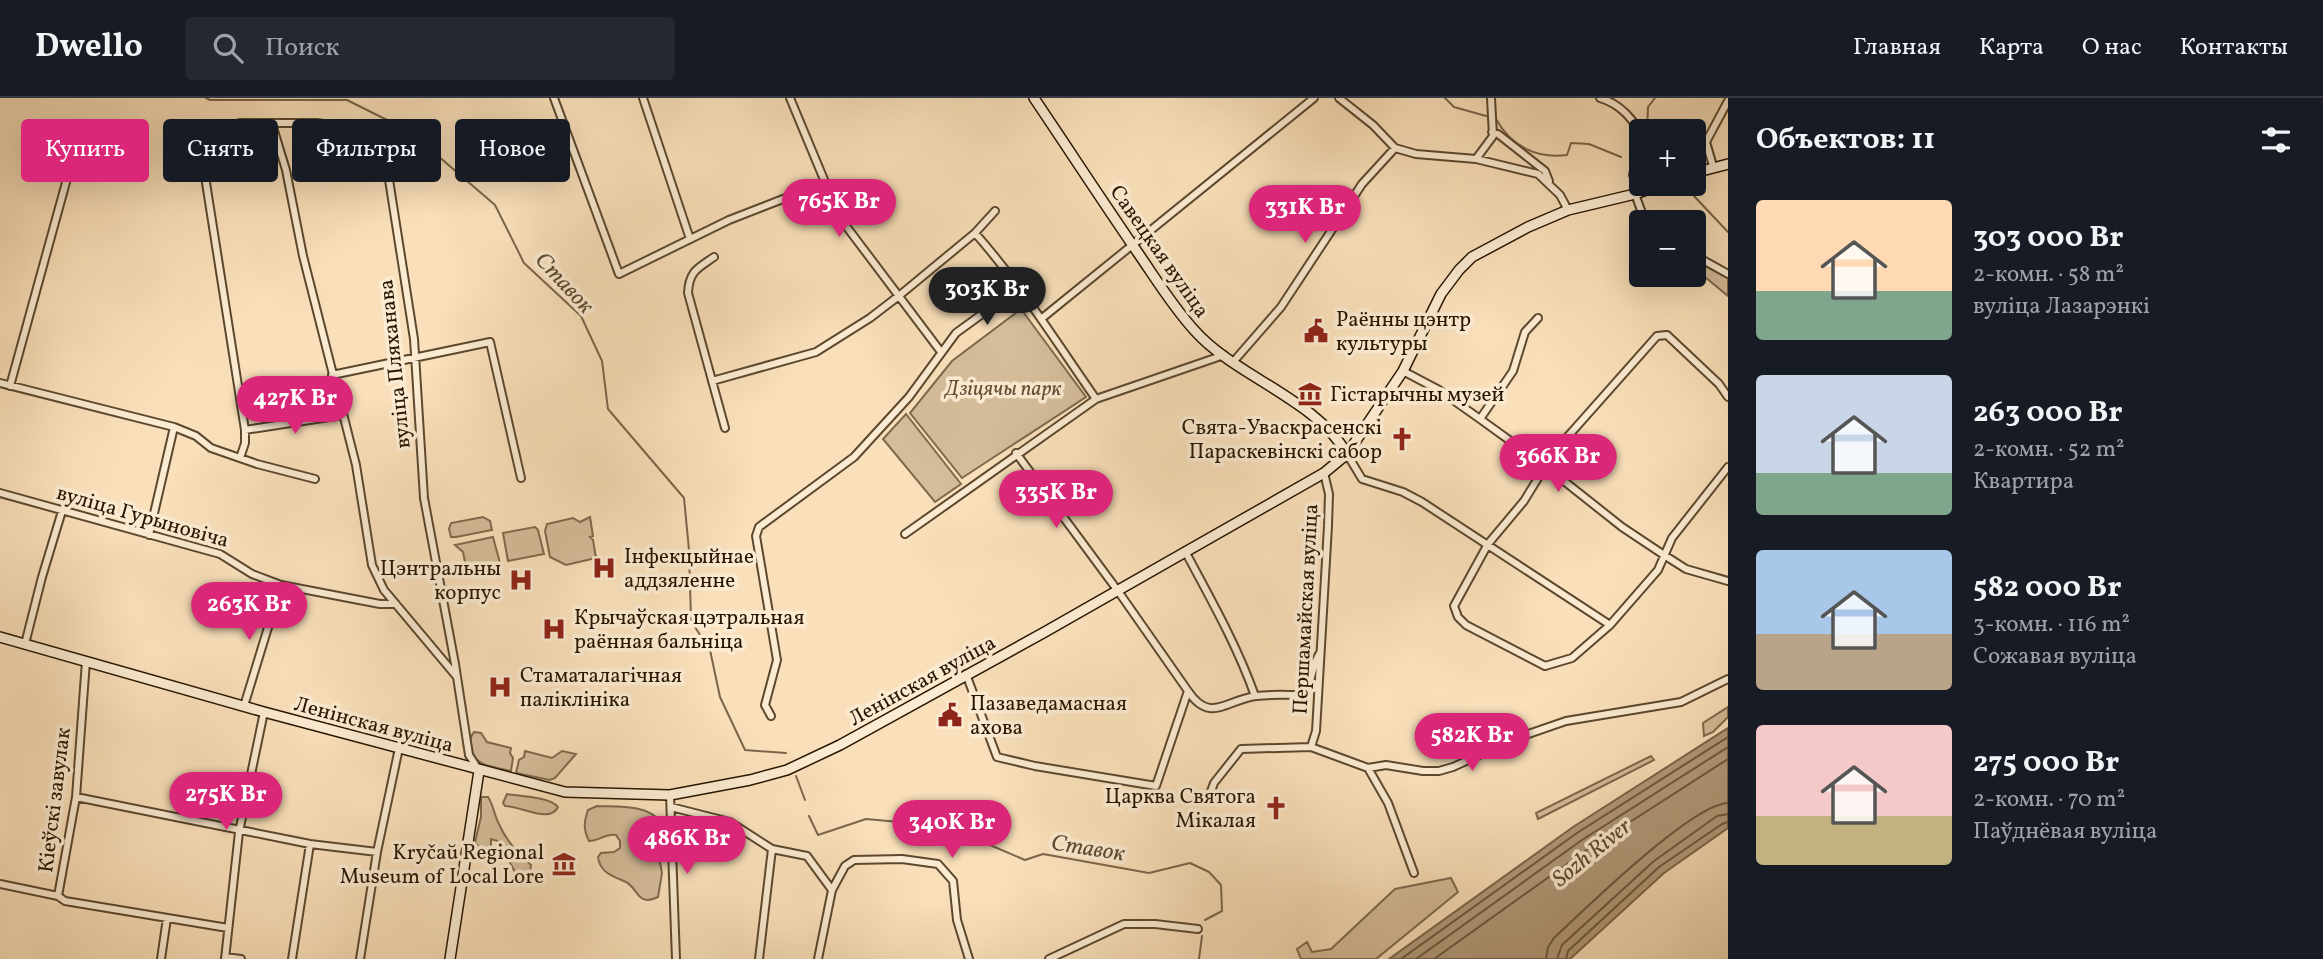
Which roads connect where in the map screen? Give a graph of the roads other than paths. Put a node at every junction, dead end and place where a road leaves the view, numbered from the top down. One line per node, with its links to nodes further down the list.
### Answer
1 (554, 98): 27 (street)
2 (643, 98): 27 (street)
3 (790, 98): 21 (street)
4 (1034, 98): 28 (main road, Савецкая вуліца)
5 (1314, 98): 28 (street)
6 (1339, 98): 14 (street)
7 (1491, 98): 12 (street)
8 (1600, 98): 10 (street)
9 (1728, 101): 17 (street)
10 (1631, 119)
11 (278, 124): 38 (street, вуліца Пляханава)
12 (1492, 132): 15 (street); 22 (street)
13 (278, 144): 41 (street)
14 (1395, 148): 15 (street); 39 (street)
15 (1476, 159): 22 (street)
16 (1728, 164): 17 (main road)
17 (1713, 166): 18 (main road)
18 (1706, 169)
19 (66, 182): 44 (street)
20 (206, 182): 51 (street, вуліца Пляханава)
21 (824, 183): 27 (street); 33 (street)
22 (1551, 186): 24 (street)
23 (1629, 195): 24 (main road, Ленінская вуліца)
24 (1567, 210): 40 (main road, Ленінская вуліца)
25 (995, 211): 26 (street)
26 (975, 233): 32 (street); 33 (street)
27 (690, 239)
28 (1132, 244): 35 (street); 37 (main road, Савецкая вуліца)
29 (714, 257): 42 (street)
30 (1706, 262): 31 (street)
31 (1728, 274)
32 (1018, 288): 35 (street); 36 (street)
33 (900, 295): 36 (street); 42 (street)
34 (1538, 318): 48 (street)
35 (1041, 319): 46 (street)
36 (941, 352): 83 (street)
37 (1224, 355): 39 (main road, Савецкая вуліца); 46 (street)
38 (415, 356): 41 (street); 58 (street); 77 (street, вуліца Пляханава)
39 (1234, 361): 53 (main road, Савецкая вуліца)
40 (1403, 371): 48 (street); 53 (main road, Ленінская вуліца)
41 (331, 375): 47 (street)
42 (712, 382): 50 (street)
43 (0, 383): 44 (street)
44 (10, 386): 49 (street)
45 (1728, 397): 55 (street)
46 (1096, 399): 52 (street)
47 (342, 415): 51 (street); 70 (street)
48 (1480, 419): 55 (street)
49 (174, 427): 54 (street); 63 (street)
50 (725, 428)
51 (245, 430): 54 (street)
52 (1016, 453): 62 (street); 69 (street)
53 (1347, 454): 57 (main road, Ленінская вуліца); 64 (street)
54 (240, 458): 59 (street)
55 (1545, 466): 64 (street); 66 (street)
56 (1728, 467): 66 (street)
57 (1324, 473): 65 (main road, Ленінская вуліца); 74 (street, Першамайская вуліца)
58 (521, 478)
59 (315, 479)
60 (0, 493): 61 (street, вуліца Гурыновіча)
61 (62, 511): 63 (street, вуліца Гурыновіча); 73 (street)
62 (905, 534)
63 (149, 535): 68 (street, вуліца Гурыновіча)
64 (1488, 544): 71 (street); 71 (street)
65 (1185, 551): 69 (main road, Ленінская вуліца); 80 (street)
66 (1664, 555): 67 (street); 71 (street)
67 (1728, 581)
68 (281, 585): 70 (street, вуліца Гурыновіча); 81 (street)
69 (1118, 590): 76 (main road, Ленінская вуліца); 79 (street)
70 (396, 604): 77 (street)
71 (1609, 625)
72 (0, 637): 73 (main road, Ленінская вуліца)
73 (25, 644): 75 (main road, Ленінская вуліца)
74 (1320, 653): 80 (street); 84 (street, Першамайская вуліца)
75 (86, 661): 81 (main road, Ленінская вуліца); 89 (street, Кіеўскі завулак)
76 (966, 674): 79 (street); 88 (main road, Ленінская вуліца)
77 (458, 678): 87 (street, вуліца Пляханава)
78 (1728, 679): 86 (street)
79 (1188, 691): 80 (street)
80 (1255, 696)
81 (244, 706): 82 (main road, Ленінская вуліца)
82 (264, 712): 85 (main road, Ленінская вуліца); 92 (street)
83 (771, 716)
84 (1311, 747): 86 (street); 90 (street)
85 (399, 748): 87 (main road, Ленінская вуліца); 95 (street)
86 (1368, 768): 96 (street)
87 (479, 771): 88 (main road, Ленінская вуліца); 108 (main road)
88 (670, 795): 91 (street)
89 (76, 797): 92 (street); 99 (street, Кіеўскі завулак)
90 (1209, 797)
91 (671, 807): 94 (street); 109 (street)
92 (239, 832): 93 (street); 101 (street)
93 (310, 844): 95 (street); 106 (street)
94 (772, 849): 98 (street); 110 (street)
95 (377, 852): 107 (street)
96 (1414, 873)
97 (0, 884): 99 (street)
98 (832, 890): 111 (street); 112 (street)
99 (58, 896): 100 (street, Кіеўскі завулак)
100 (167, 918): 101 (street, Кіеўскі завулак); 104 (street)
101 (228, 928): 103 (street)
102 (1198, 929): 113 (street)
103 (225, 958): 105 (street)
104 (161, 959)
105 (241, 959)
106 (292, 959)
107 (360, 959)
108 (450, 959)
109 (676, 959)
110 (759, 959)
111 (818, 959)
112 (969, 959)
113 (1049, 959)

